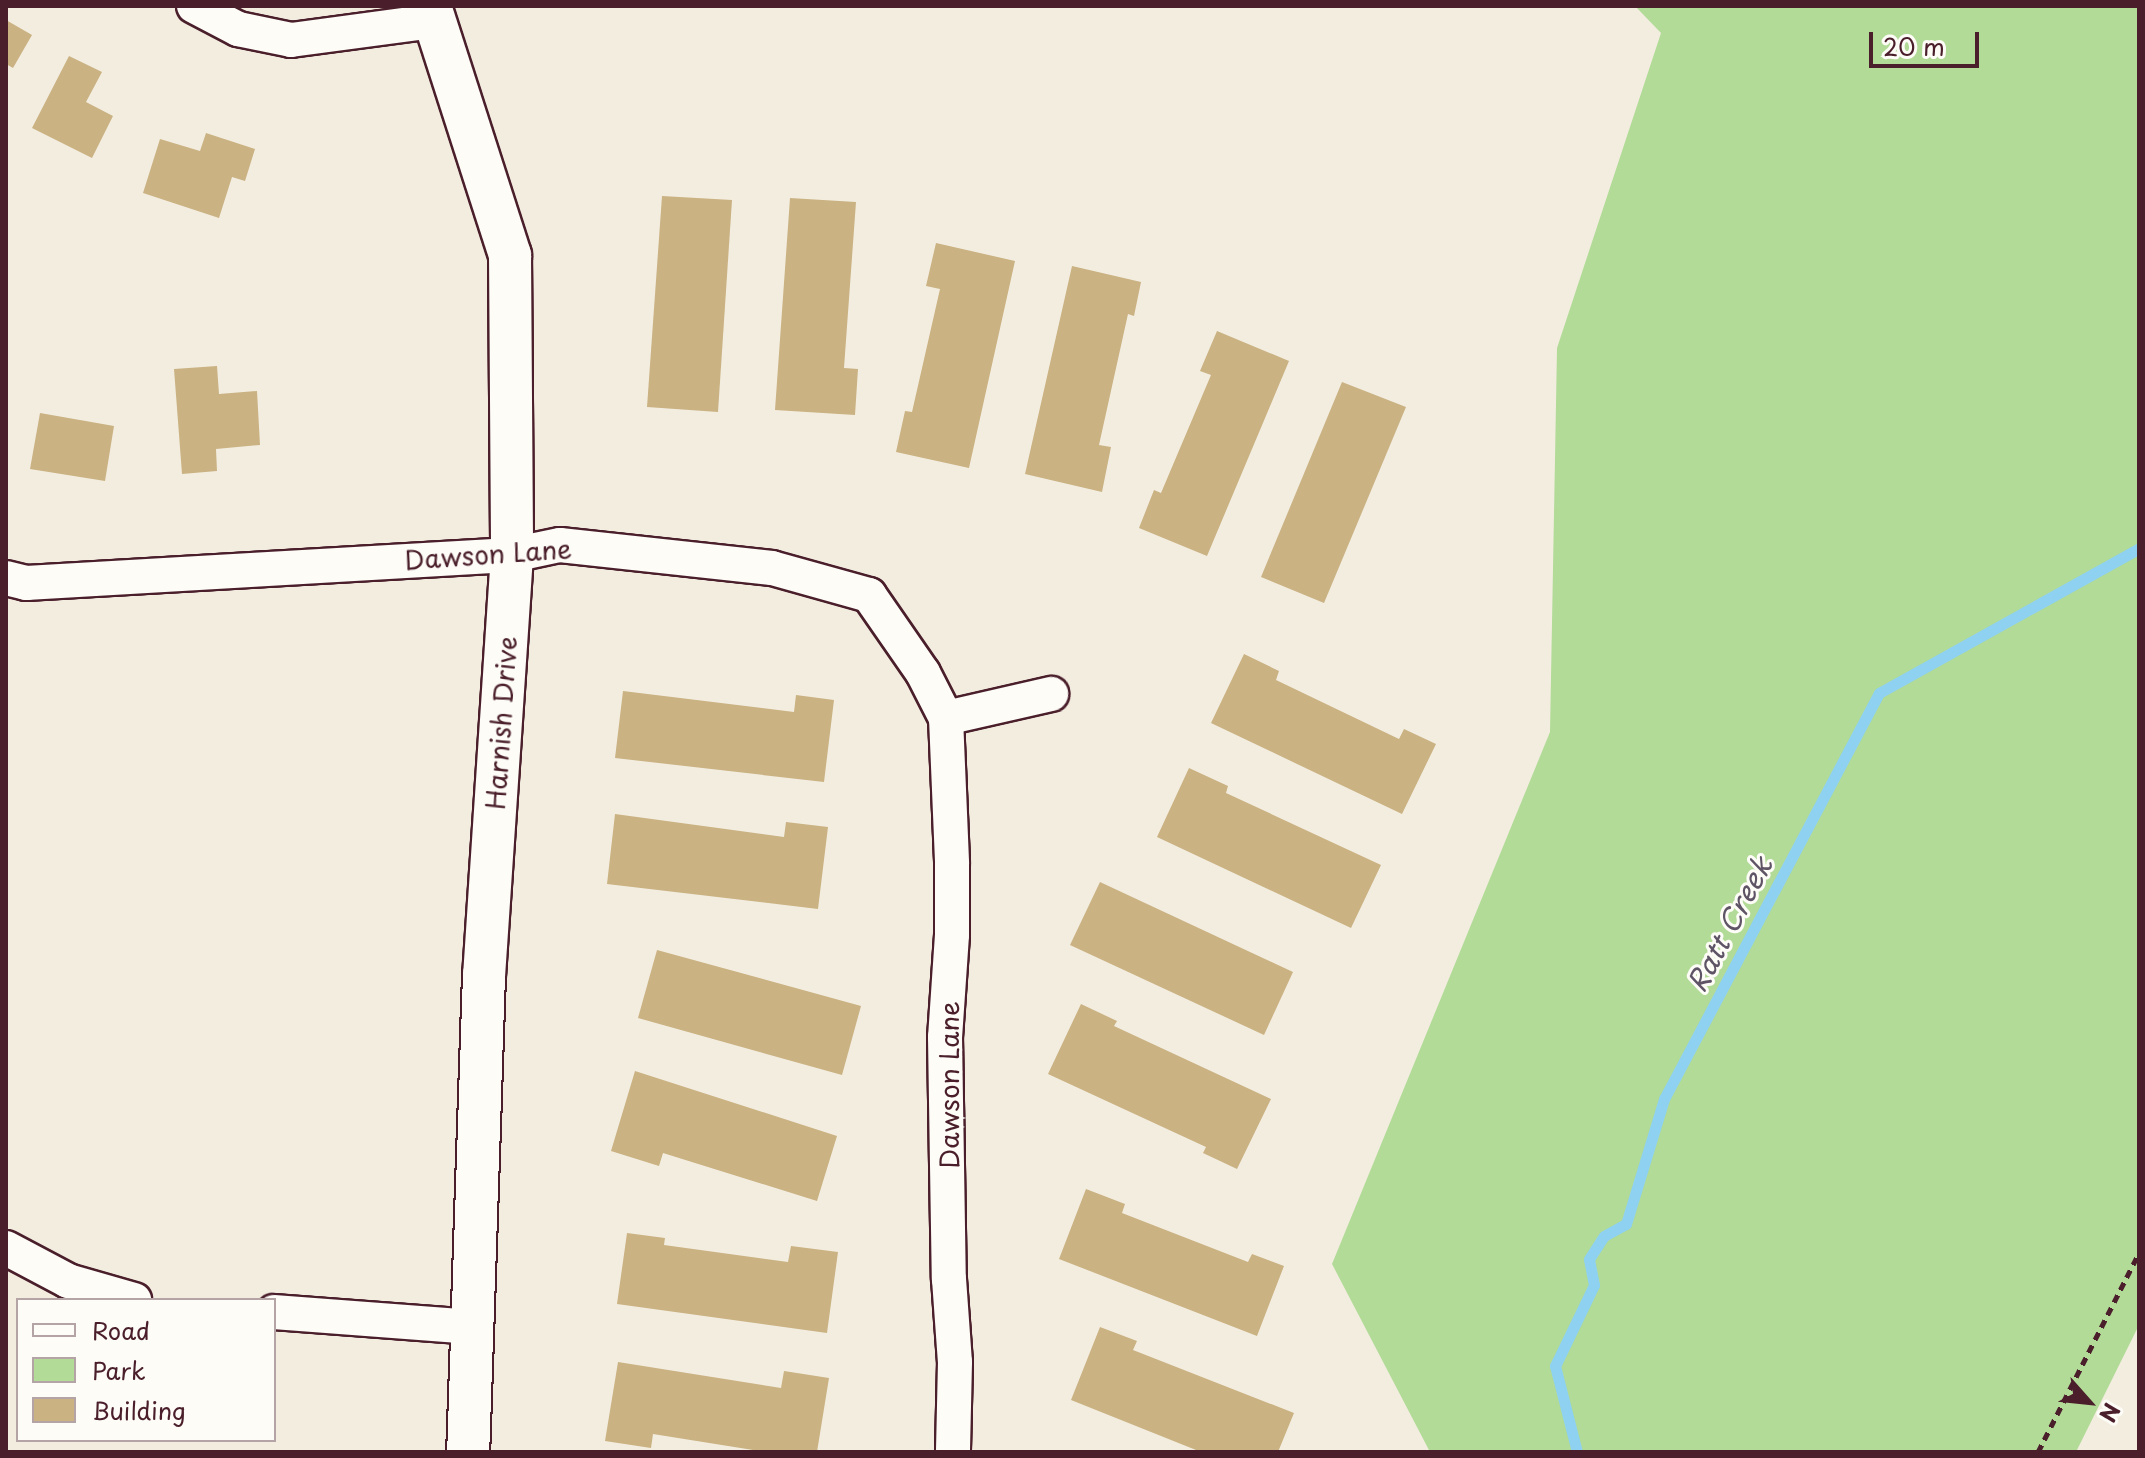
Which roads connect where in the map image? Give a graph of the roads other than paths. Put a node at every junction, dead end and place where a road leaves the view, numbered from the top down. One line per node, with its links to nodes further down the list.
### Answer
1 (194, 6): 2 (street)
2 (432, 13): 3 (street, Harnish Drive)
3 (512, 555): 4 (street, Dawson Lane); 6 (street, Dawson Lane); 10 (street, Harnish Drive)
4 (6, 578)
5 (1051, 694): 6 (street)
6 (946, 718): 12 (street, Dawson Lane)
7 (6, 1248): 8 (street)
8 (127, 1298)
9 (276, 1312): 10 (street)
10 (472, 1327): 11 (street, Harnish Drive)
11 (468, 1452)
12 (953, 1452)

